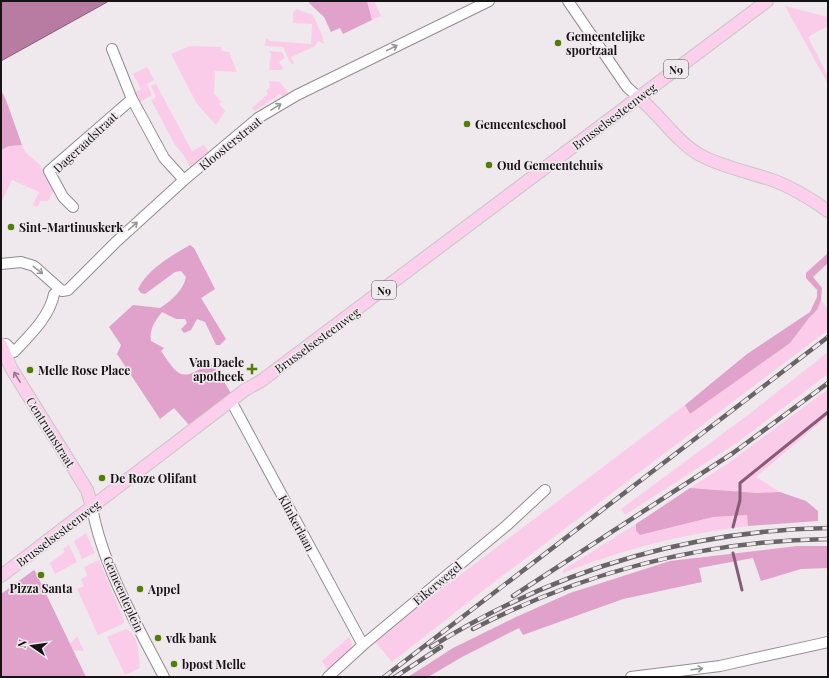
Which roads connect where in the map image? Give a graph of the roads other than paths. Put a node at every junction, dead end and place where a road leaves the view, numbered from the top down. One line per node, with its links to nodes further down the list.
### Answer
1 (489, 1): 4 (street, Kloosterstraat)
2 (568, 1): 6 (street)
3 (767, 1): 6 (main road, Brusselsesteenweg / N9)
4 (469, 5): 8 (street, Kloosterstraat, one-way to 4)
5 (112, 49): 7 (street)
6 (638, 97): 10 (main road); 15 (main road, Brusselsesteenweg / N9)
7 (132, 99): 8 (street); 9 (street, Dageraadstraat)
8 (184, 180): 11 (street, Kloosterstraat, one-way to 8)
9 (73, 207)
10 (828, 211)
11 (1, 264)
12 (54, 294): 13 (street)
13 (4, 344): 14 (main road, Centrumstraat)
14 (4, 360): 17 (main road, Centrumstraat, one-way to 14)
15 (231, 401): 17 (main road, Brusselsesteenweg / N9); 20 (street, Klinkerlaan)
16 (545, 490): 20 (street, Eikerwegel)
17 (92, 507): 18 (main road, Brusselsesteenweg / N9); 21 (street, Gemeenteplein)
18 (1, 576)
19 (828, 642): 23 (street, one-way to 19)
20 (363, 645): 22 (street, Eikerwegel)
21 (164, 677)
22 (328, 677)
23 (631, 677)

